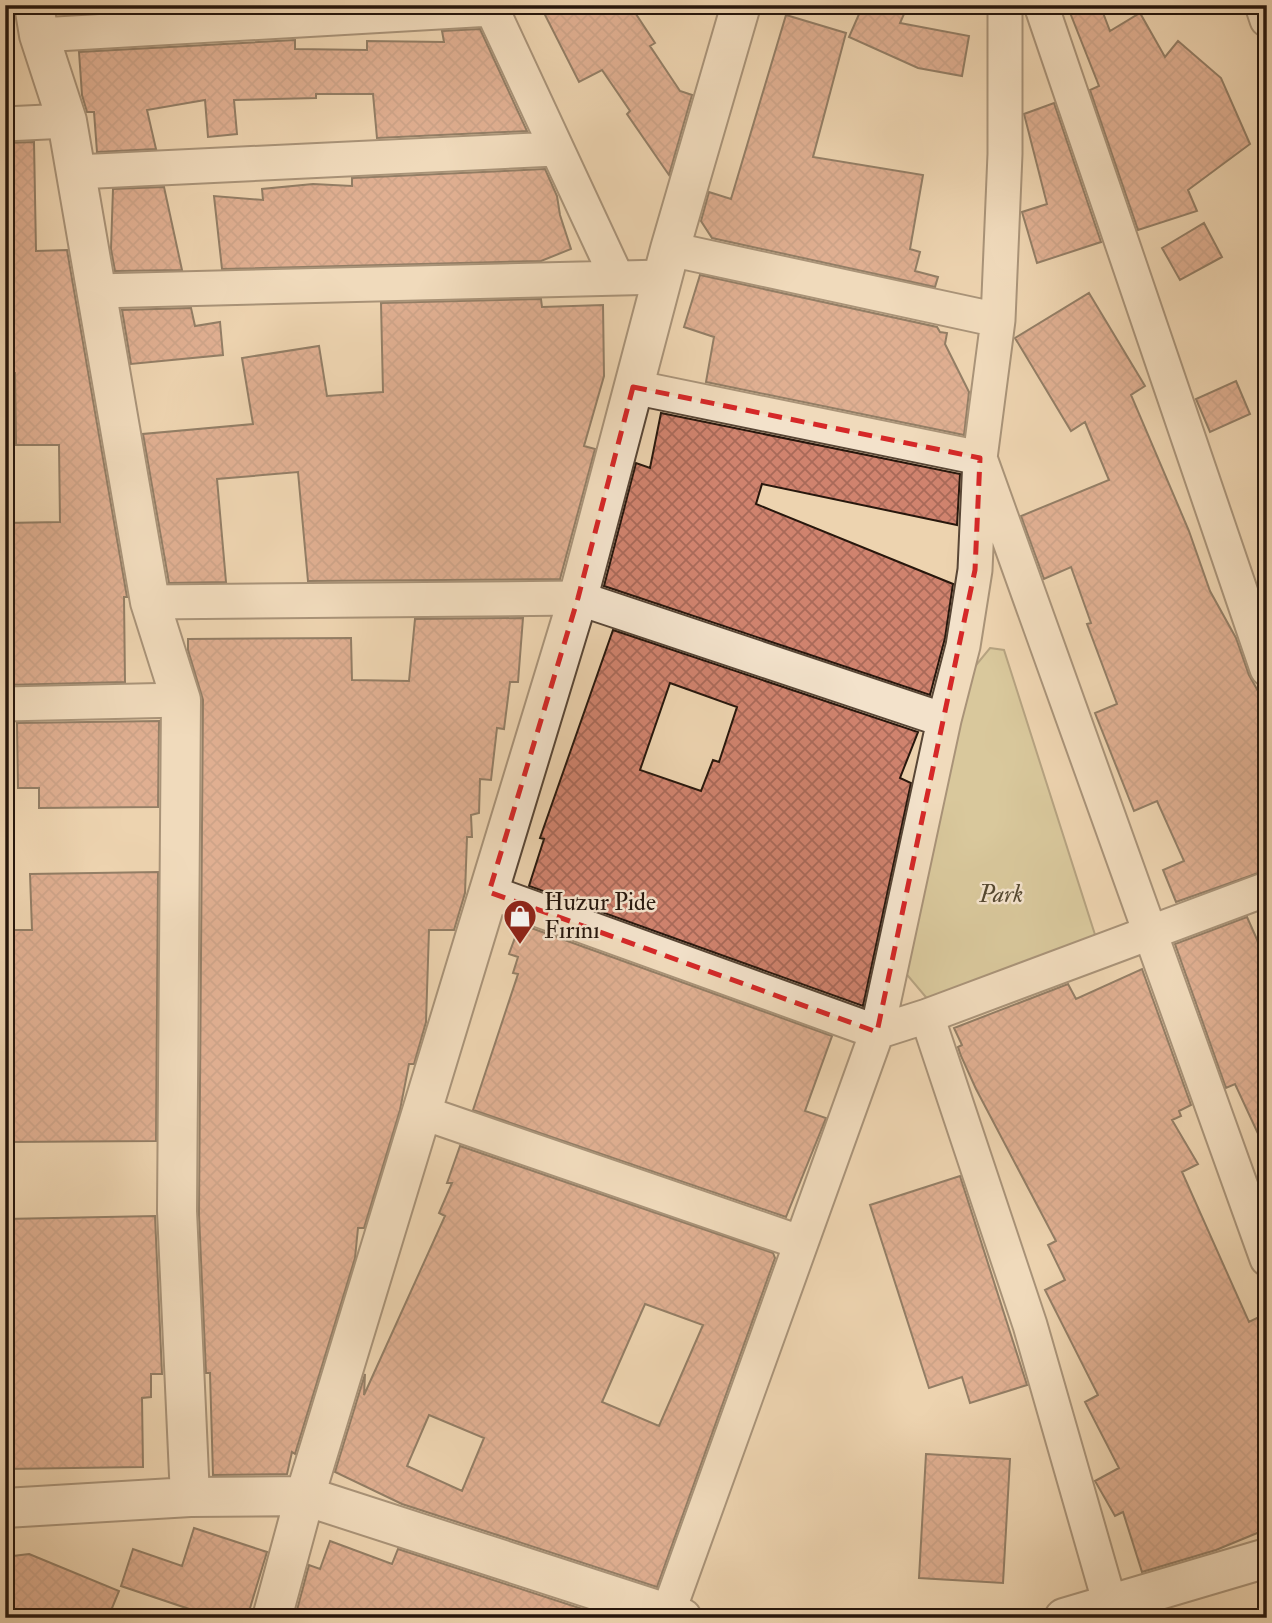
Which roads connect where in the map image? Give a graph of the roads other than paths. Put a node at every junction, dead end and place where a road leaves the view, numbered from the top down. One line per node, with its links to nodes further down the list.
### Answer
1 (741, 5): 12 (street)
2 (1005, 5): 15 (street)
3 (1041, 5): 22 (street)
4 (1262, 5): 7 (street)
5 (490, 7): 6 (street); 10 (street)
6 (36, 20): 8 (street)
7 (1267, 20)
8 (67, 121): 9 (street); 11 (street)
9 (5, 124)
10 (555, 149): 11 (street); 13 (street)
11 (76, 172): 14 (street)
12 (666, 263): 13 (street); 15 (street); 16 (street)
13 (617, 278): 14 (street)
14 (97, 291): 20 (street)
15 (998, 320): 17 (street)
16 (633, 387): 17 (street); 19 (street)
17 (981, 458): 18 (street); 21 (street)
18 (975, 570): 21 (street); 25 (street)
19 (578, 598): 20 (street); 25 (street); 27 (street)
20 (150, 602): 23 (street)
21 (1037, 617): 28 (street)
22 (1267, 669)
23 (181, 700): 24 (street); 35 (street)
24 (5, 704)
25 (944, 720): 30 (street)
26 (1267, 889): 28 (street)
27 (489, 892): 30 (street); 31 (street)
28 (1149, 934): 29 (street); 33 (street)
29 (927, 1016): 30 (street); 38 (street)
30 (877, 1032): 32 (street)
31 (421, 1112): 32 (street); 34 (street)
32 (799, 1242): 39 (street)
33 (1267, 1259)
34 (305, 1496): 35 (street); 39 (street); 40 (street)
35 (190, 1497): 36 (street)
36 (5, 1508)
37 (1267, 1558): 38 (street)
38 (1110, 1604): 41 (street)
39 (675, 1615)
40 (272, 1618)
41 (1064, 1618)

